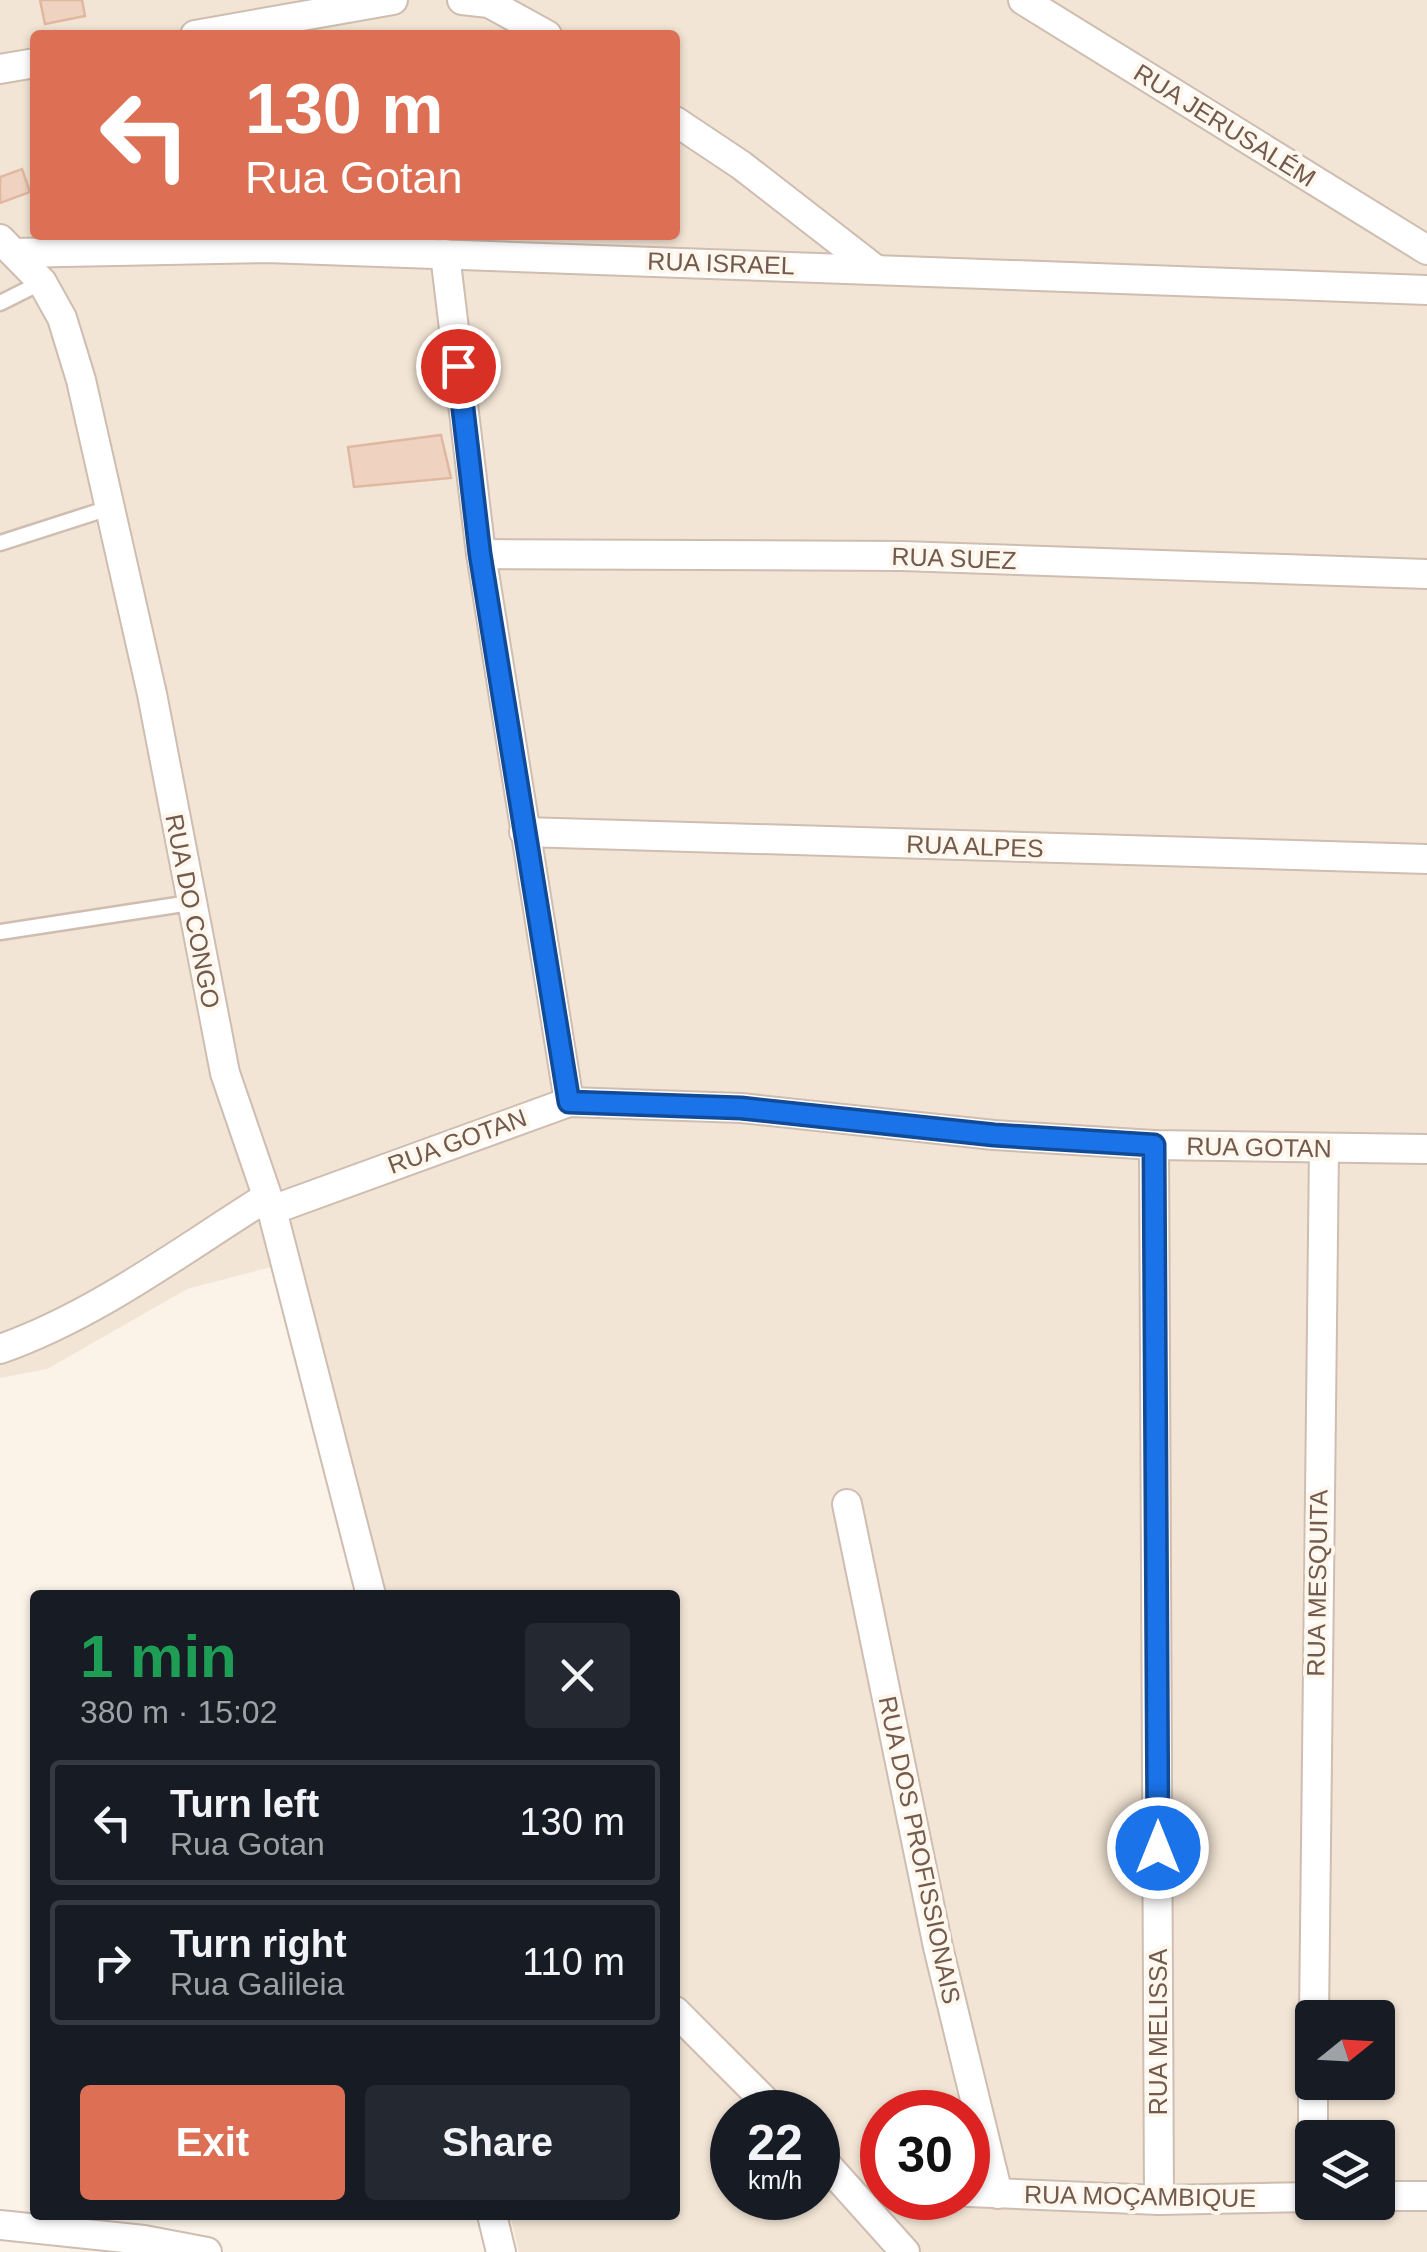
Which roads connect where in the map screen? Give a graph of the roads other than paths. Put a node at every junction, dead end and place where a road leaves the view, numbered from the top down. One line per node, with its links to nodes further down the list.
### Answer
1 (393, 0): 4 (street)
2 (462, 0): 5 (street)
3 (1023, 0): 10 (street, RUA JERUSALÉM)
4 (223, 30)
5 (538, 30)
6 (30, 64): 7 (street)
7 (0, 70)
8 (680, 124): 12 (street)
9 (7, 246): 11 (street, RUA ISRAEL); 13 (street, RUA DO CONGO)
10 (1427, 250)
11 (444, 254): 12 (street, RUA ISRAEL); 18 (street)
12 (875, 268): 14 (street, RUA ISRAEL)
13 (42, 282): 15 (lane); 16 (street, RUA DO CONGO)
14 (1427, 290)
15 (0, 303)
16 (109, 508): 17 (lane); 22 (street, RUA DO CONGO)
17 (0, 543)
18 (480, 554): 19 (street, RUA SUEZ); 20 (street)
19 (1427, 574)
20 (524, 832): 21 (street, RUA ALPES); 24 (street)
21 (1427, 858)
22 (190, 903): 23 (lane); 28 (street, RUA DO CONGO)
23 (0, 932)
24 (569, 1102): 25 (street, RUA GOTAN); 28 (street, RUA GOTAN)
25 (1154, 1145): 26 (street, RUA GOTAN); 43 (street, RUA MELISSA)
26 (1324, 1148): 27 (street, RUA GOTAN); 32 (street, RUA MESQUITA)
27 (1427, 1149)
28 (270, 1204): 29 (street, RUA GOTAN); 31 (street, RUA DO CONGO)
29 (0, 1349)
30 (847, 1504): 39 (street, RUA DOS PROFISSIONAIS)
31 (371, 1590)
32 (1314, 2000)
33 (680, 2016): 34 (street)
34 (754, 2090)
35 (840, 2178): 36 (street)
36 (845, 2183): 37 (street); 48 (street)
37 (860, 2184)
38 (990, 2193): 39 (street, RUA MOÇAMBIQUE)
39 (998, 2194): 43 (street, RUA MOÇAMBIQUE)
40 (1395, 2196): 41 (street)
41 (1427, 2196)
42 (1295, 2197): 43 (street, RUA MOÇAMBIQUE)
43 (1159, 2200)
44 (493, 2220): 47 (street)
45 (0, 2225): 46 (street)
46 (208, 2252)
47 (501, 2252)
48 (906, 2252)

